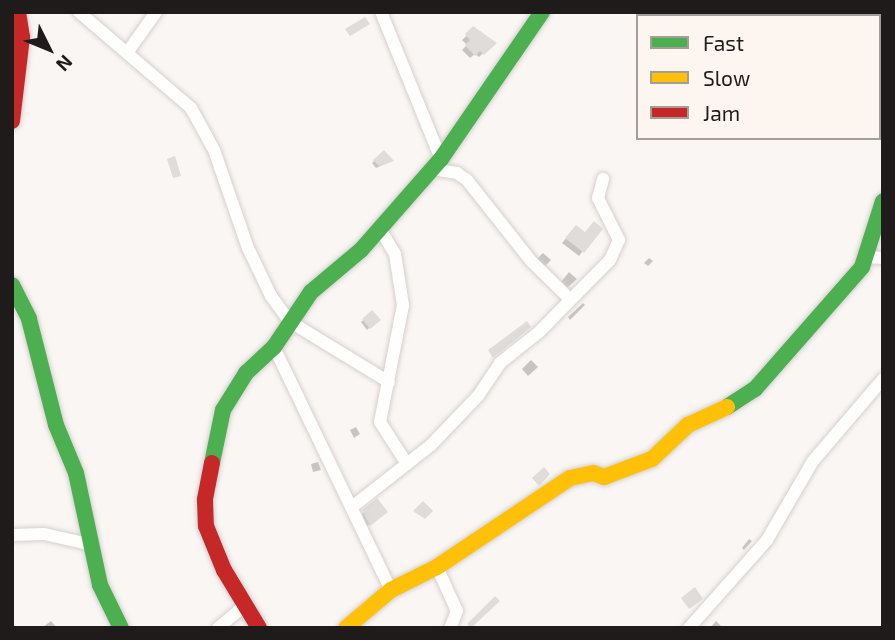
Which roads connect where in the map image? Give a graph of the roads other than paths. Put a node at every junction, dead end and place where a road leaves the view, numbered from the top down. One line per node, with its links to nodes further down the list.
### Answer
1 (18, 12): 7 (street)
2 (79, 12): 6 (street)
3 (156, 12): 6 (street)
4 (381, 12): 8 (street)
5 (542, 12): 8 (street)
6 (127, 53): 16 (street)
7 (12, 121)
8 (436, 164): 11 (street); 15 (street)
9 (603, 179): 15 (street)
10 (883, 201): 12 (street)
11 (380, 229): 16 (street); 19 (street)
12 (866, 257): 13 (street); 24 (street)
13 (883, 258)
14 (12, 285): 23 (street)
15 (570, 299): 20 (street)
16 (289, 321): 17 (street); 19 (street)
17 (274, 347): 21 (street); 26 (street)
18 (883, 379): 32 (street)
19 (389, 382): 20 (street)
20 (407, 464): 21 (street)
21 (352, 508): 25 (street)
22 (12, 535): 23 (street)
23 (89, 544): 27 (street)
24 (437, 567): 25 (street); 31 (street)
25 (391, 590): 30 (street)
26 (245, 605): 28 (street); 29 (street)
27 (121, 628)
28 (218, 628)
29 (259, 628)
30 (346, 628)
31 (450, 628)
32 (689, 628)

